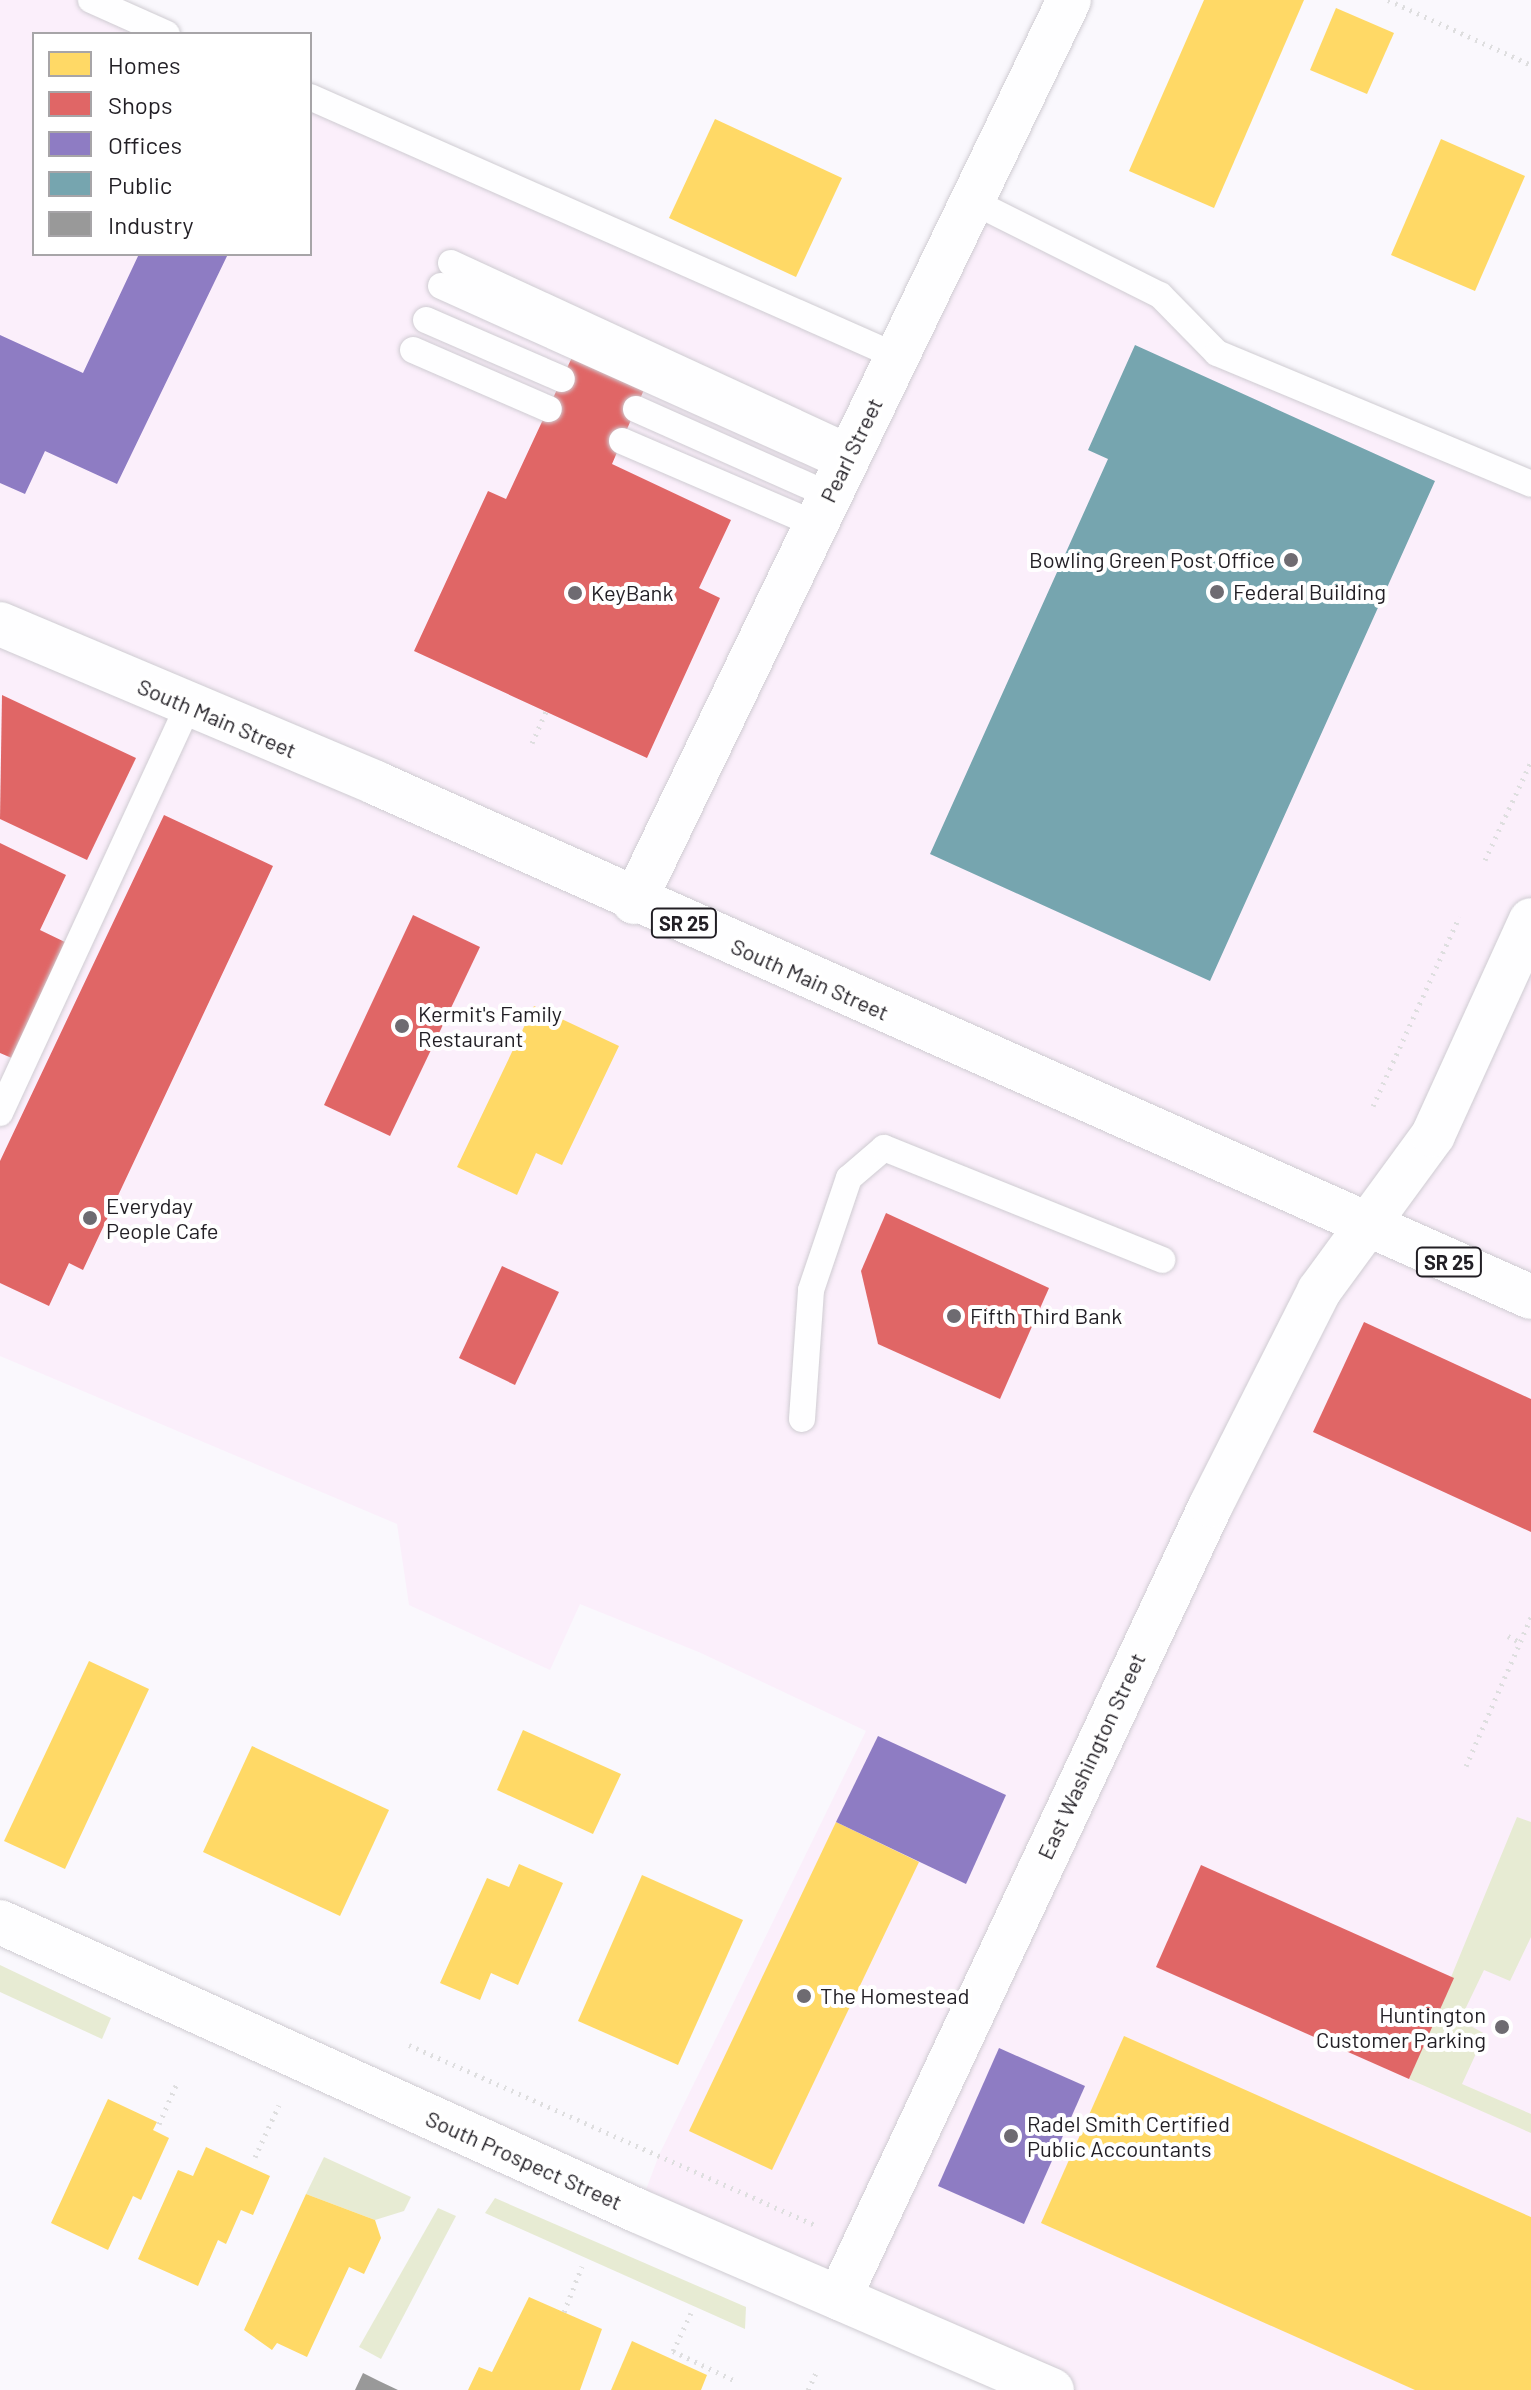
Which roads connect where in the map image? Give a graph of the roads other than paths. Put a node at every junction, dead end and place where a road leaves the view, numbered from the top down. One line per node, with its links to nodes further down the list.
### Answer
1 (91, 0): 3 (lane)
2 (1069, 0): 5 (street, Pearl Street)
3 (163, 32)
4 (312, 98): 9 (lane)
5 (972, 201): 9 (street, Pearl Street); 15 (lane)
6 (446, 274): 14 (lane)
7 (426, 320): 10 (lane)
8 (413, 350): 11 (lane)
9 (896, 356): 14 (street, Pearl Street)
10 (562, 379)
11 (549, 409)
12 (636, 409): 14 (lane)
13 (622, 441): 14 (lane)
14 (835, 484): 18 (street, Pearl Street)
15 (1531, 484)
16 (0, 624): 17 (street, South Main Street / SR 25)
17 (188, 707): 18 (street, South Main Street / SR 25); 20 (lane)
18 (634, 902): 21 (street, South Main Street / SR 25)
19 (1531, 920): 21 (street, East Washington Street)
20 (0, 1113)
21 (1367, 1227): 23 (street, South Main Street / SR 25); 26 (street, East Washington Street)
22 (1162, 1260): 24 (lane)
23 (1531, 1297)
24 (802, 1419)
25 (0, 1922): 26 (street, South Prospect Street)
26 (839, 2298): 27 (street, South Prospect Street)
27 (1052, 2390)

